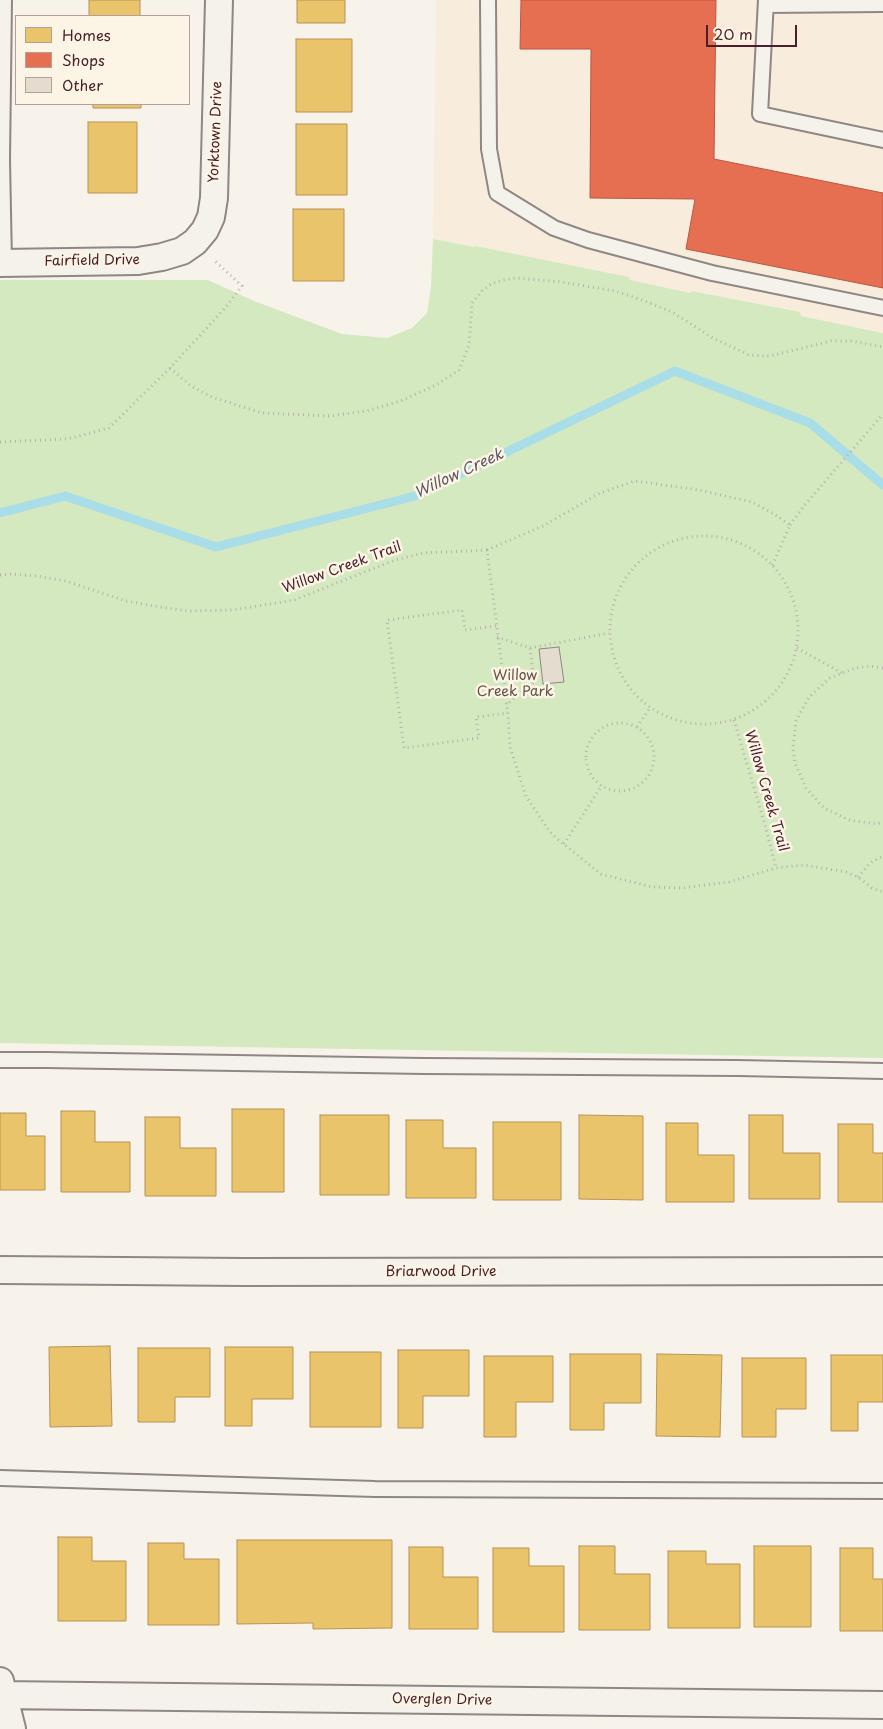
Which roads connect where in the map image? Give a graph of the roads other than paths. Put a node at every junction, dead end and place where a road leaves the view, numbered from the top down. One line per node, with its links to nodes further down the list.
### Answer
1 (4, 0): 8 (lane)
2 (219, 0): 7 (street, Yorktown Drive)
3 (488, 0): 9 (lane)
4 (766, 2): 5 (lane); 6 (lane)
5 (883, 4)
6 (883, 140)
7 (189, 247): 8 (street, Fairfield Drive)
8 (2, 263)
9 (883, 308)
10 (0, 1060): 11 (lane)
11 (883, 1071)
12 (0, 1270): 13 (street, Briarwood Drive)
13 (883, 1271)
14 (0, 1478): 15 (lane)
15 (883, 1491)
16 (1, 1690): 17 (street, Overglen Drive); 18 (street)
17 (883, 1705)
18 (12, 1729)

